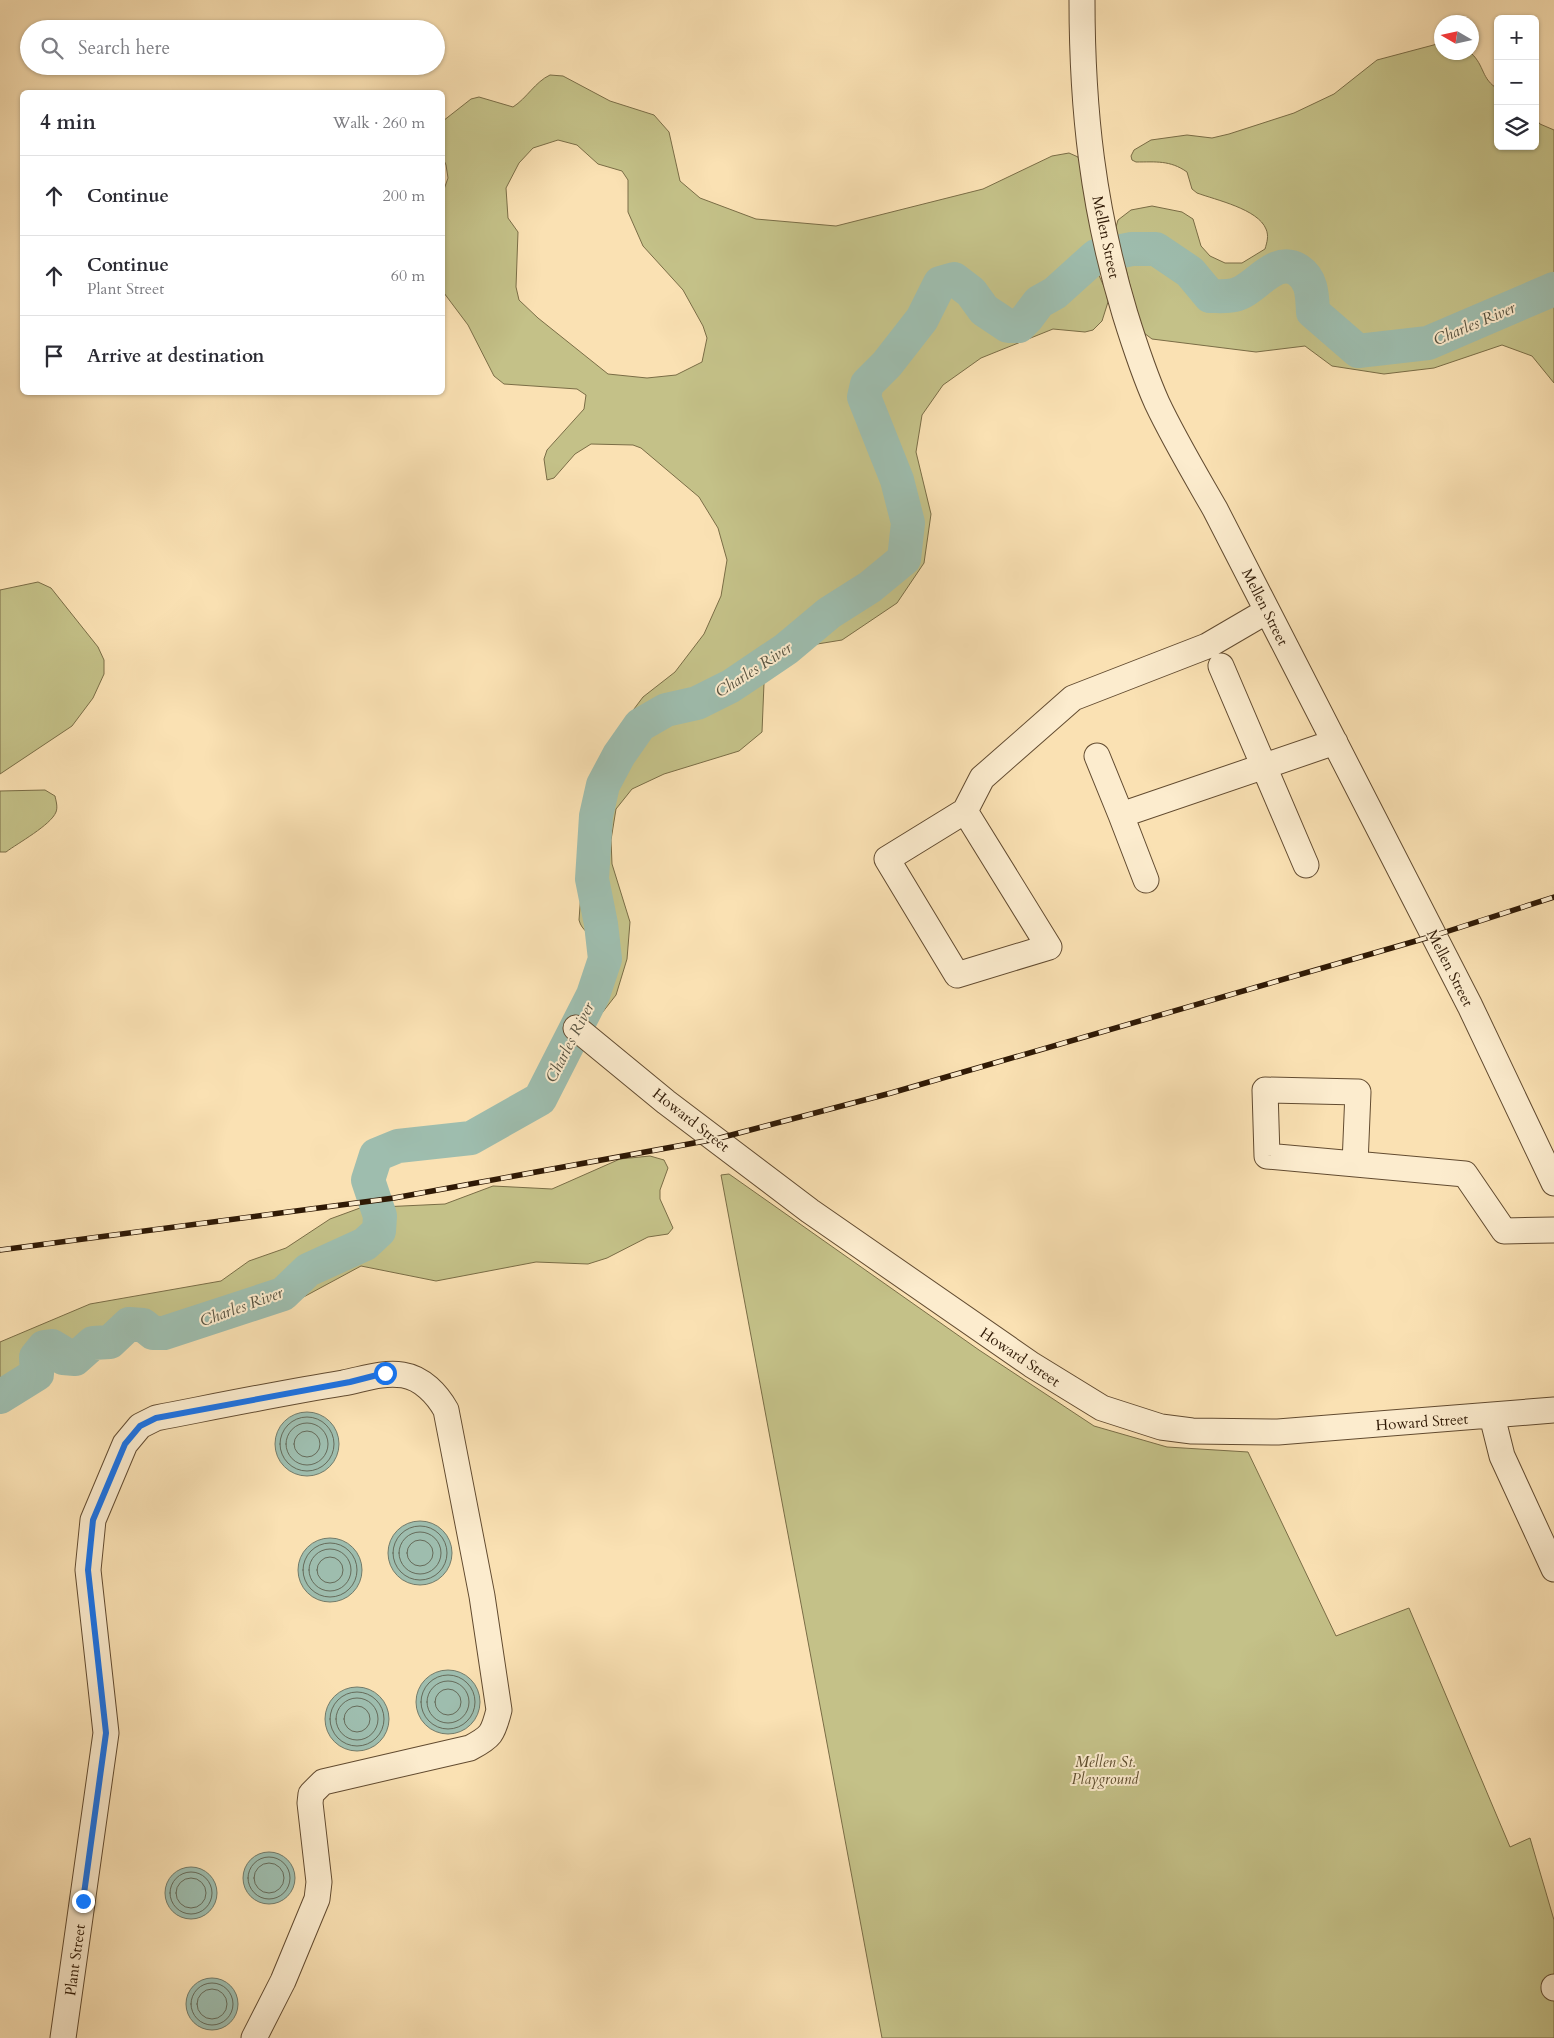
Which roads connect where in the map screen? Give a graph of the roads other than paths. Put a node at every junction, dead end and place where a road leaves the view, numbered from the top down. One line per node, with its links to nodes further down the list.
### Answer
1 (1082, 0): 2 (street, Mellen Street)
2 (1267, 611): 4 (street, Mellen Street); 7 (street)
3 (1221, 666): 6 (street)
4 (1334, 742): 6 (street); 13 (street, Mellen Street)
5 (1097, 756): 8 (street)
6 (1265, 766): 8 (street); 9 (street)
7 (965, 811): 7 (street)
8 (1121, 815): 10 (street)
9 (1306, 865)
10 (1146, 880)
11 (576, 1028): 16 (street, Howard Street)
12 (1355, 1164): 12 (street); 14 (street)
13 (1554, 1183)
14 (1554, 1230)
15 (1554, 1410): 16 (street, Howard Street)
16 (1492, 1416): 17 (street)
17 (1554, 1569)
18 (64, 2038): 19 (street, Plant Street)
19 (254, 2038)

